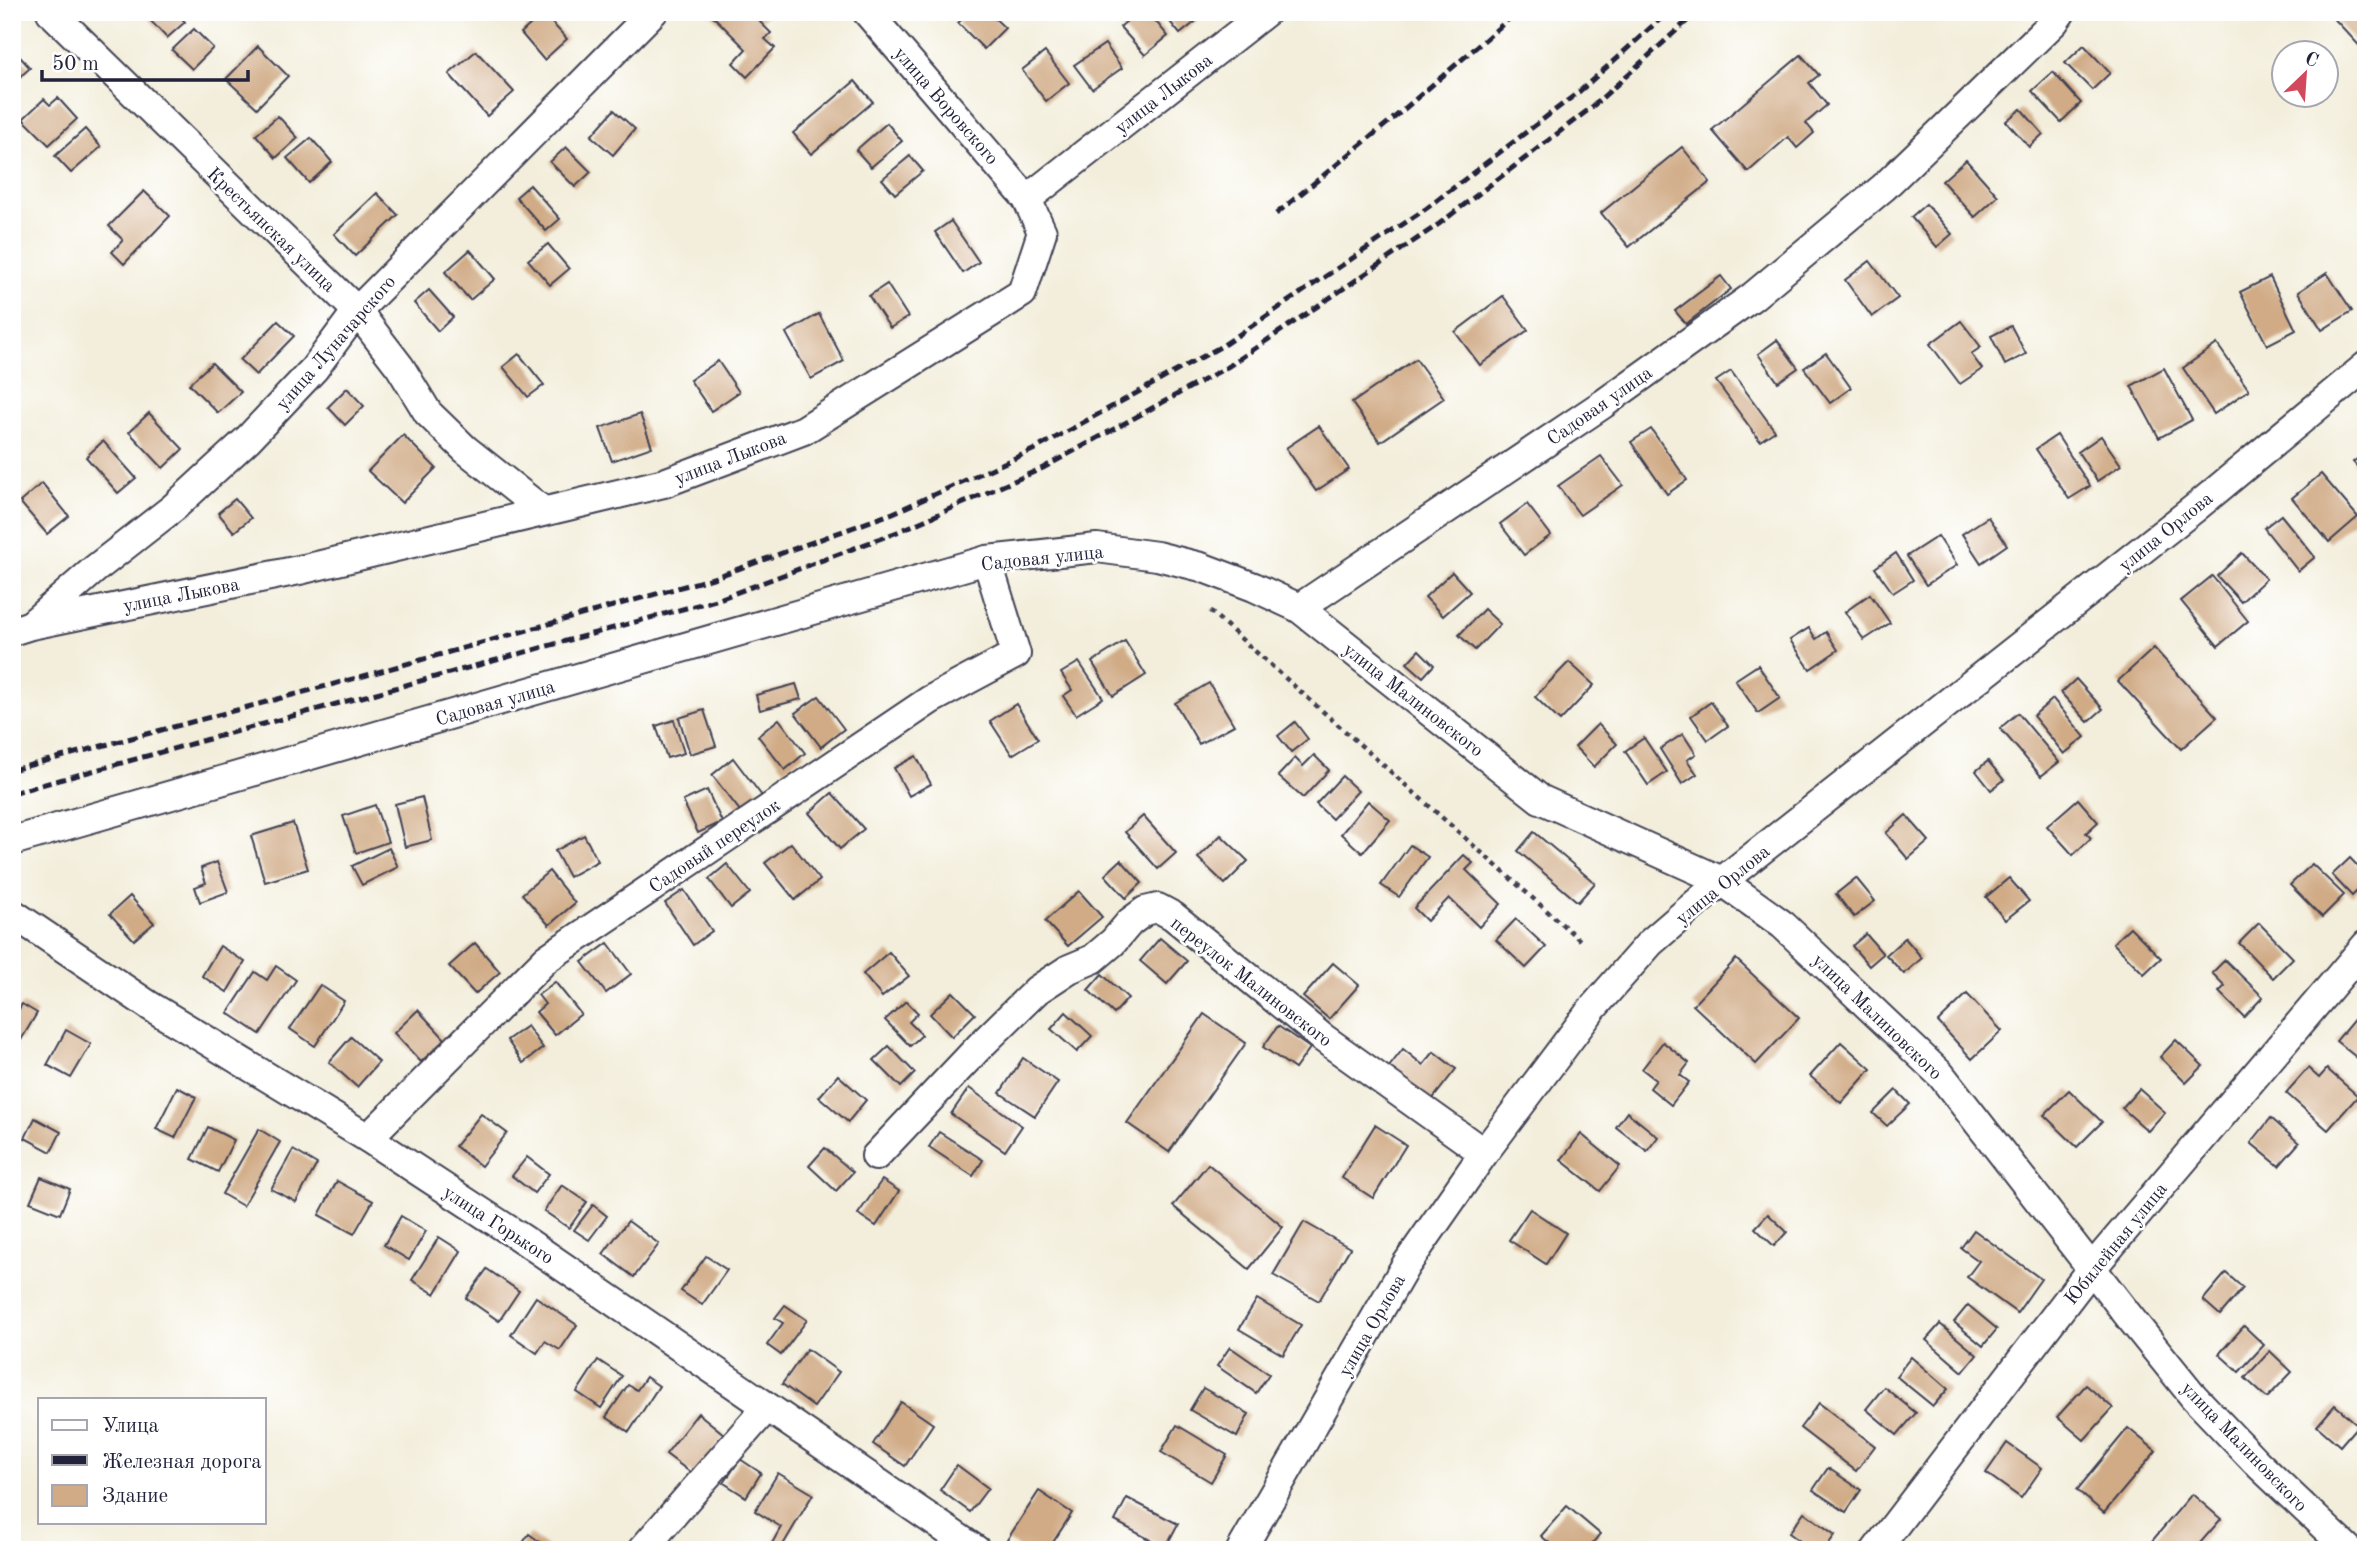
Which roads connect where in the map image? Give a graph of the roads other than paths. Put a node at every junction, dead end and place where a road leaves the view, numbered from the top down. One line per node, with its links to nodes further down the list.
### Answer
1 (51, 12): 7 (street, Крестьянская улица)
2 (653, 12): 7 (street, улица Луначарского)
3 (867, 12): 6 (street, улица Воровского)
4 (1266, 12): 6 (street, улица Лыкова)
5 (2061, 12): 11 (street, Садовая улица)
6 (1027, 199): 9 (street, улица Лыкова)
7 (357, 311): 9 (street, Крестьянская улица); 12 (street, улица Луначарского)
8 (2366, 366): 14 (street, улица Орлова)
9 (543, 511): 12 (street, улица Лыкова)
10 (986, 560): 11 (street, Садовая улица); 13 (street, Садовая улица); 17 (street, Садовый переулок)
11 (1299, 608): 14 (street, улица Малиновского)
12 (22, 628)
13 (12, 841)
14 (1722, 881): 18 (street, улица Орлова); 20 (street, улица Малиновского)
15 (12, 913): 17 (street, улица Горького)
16 (2366, 945): 20 (street, Юбилейная улица)
17 (368, 1138): 21 (street, улица Горького)
18 (1484, 1153): 19 (street, переулок Малиновского); 24 (street, улица Орлова)
19 (876, 1156)
20 (2092, 1268): 25 (street, Юбилейная улица); 26 (street, улица Малиновского)
21 (766, 1407): 22 (street); 23 (street, улица Горького)
22 (642, 1550)
23 (976, 1550)
24 (1241, 1550)
25 (1876, 1550)
26 (2349, 1550)

